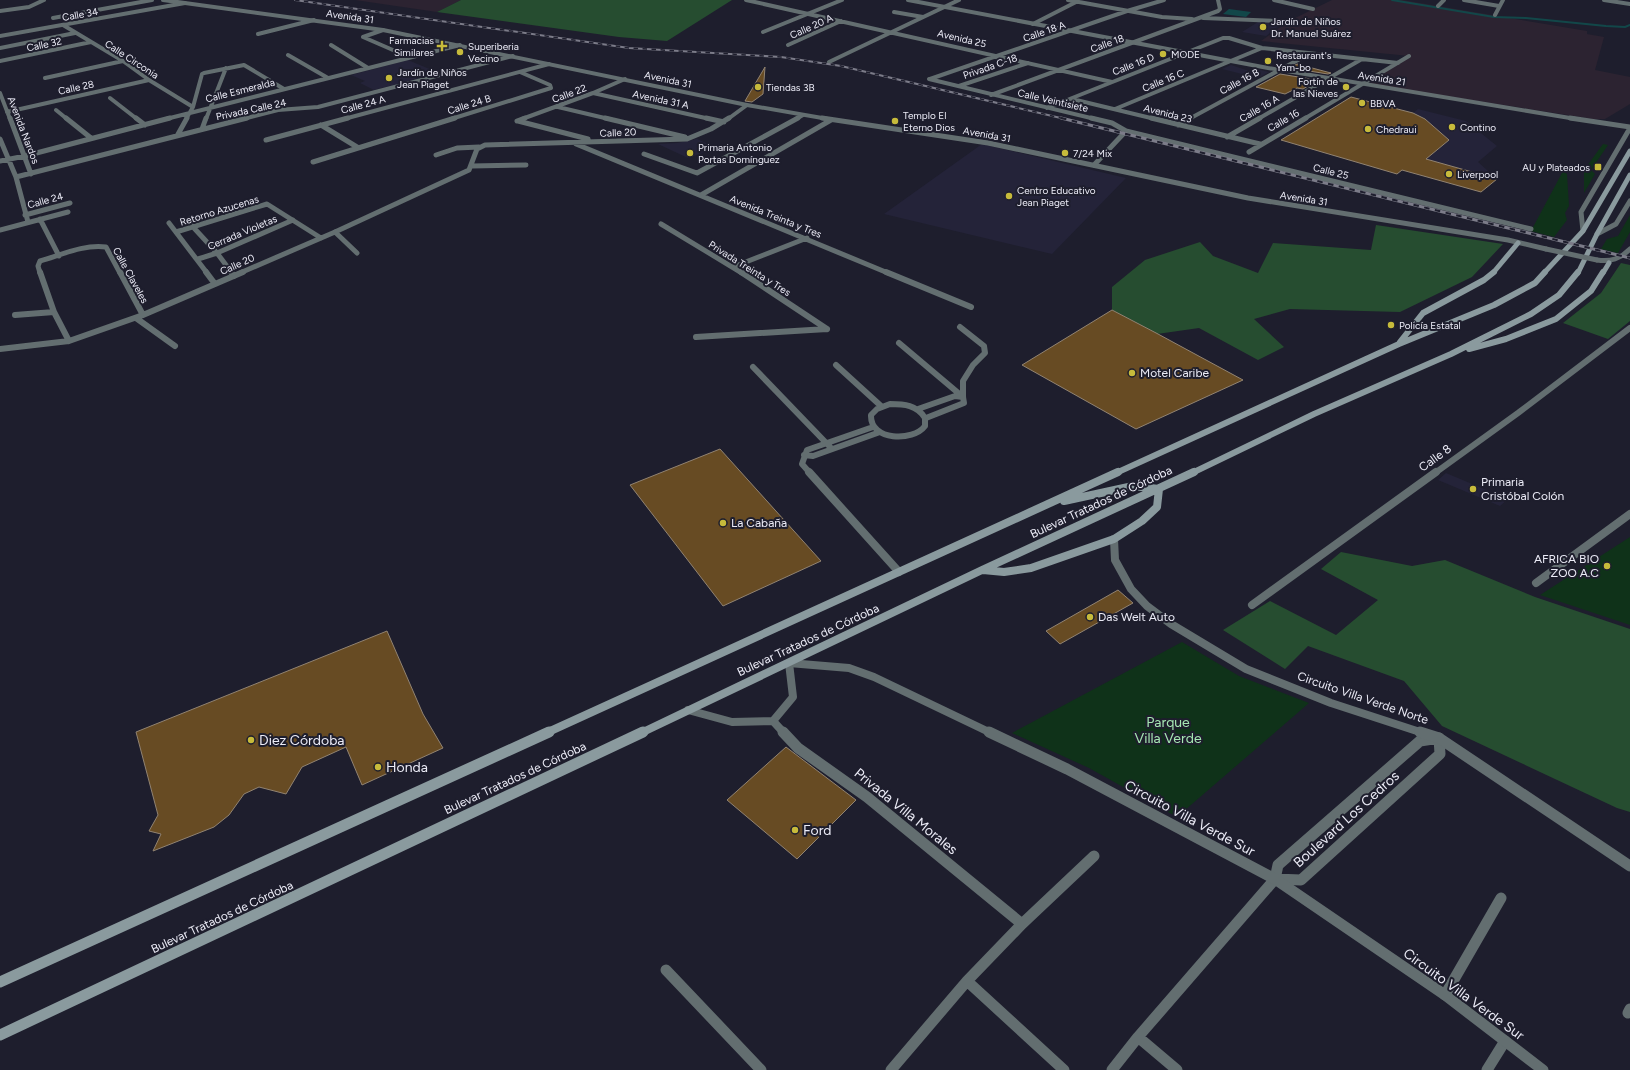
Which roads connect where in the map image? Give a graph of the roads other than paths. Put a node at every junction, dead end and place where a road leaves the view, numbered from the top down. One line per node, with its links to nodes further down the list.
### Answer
1 (44, 0): 28 (street)
2 (152, 0): 34 (street)
3 (163, 0): 20 (street, Avenida 31)
4 (746, 0): 31 (street)
5 (842, 0): 31 (street)
6 (908, 0): 26 (street)
7 (959, 0): 26 (street)
8 (1068, 0): 18 (street)
9 (1098, 0): 22 (street)
10 (1164, 0): 29 (street, Calle 18 A)
11 (1218, 0): 35 (street, Calle 18)
12 (1274, 0): 21 (street)
13 (1293, 0): 21 (street)
14 (1444, 0): 24 (street)
15 (1464, 0): 25 (street)
16 (1503, 0): 25 (street)
17 (1604, 0): 19 (street)
18 (1078, 1): 22 (street); 39 (street)
19 (1614, 1): 23 (street)
20 (186, 3): 36 (street, Avenida 31); 40 (street, Calle 34)
21 (1286, 3): 27 (street)
22 (1088, 4): 29 (street)
23 (1630, 4)
24 (1438, 6)
25 (1499, 6): 32 (street)
26 (944, 7): 33 (street); 39 (street)
27 (1313, 9)
28 (0, 11)
29 (1127, 11): 35 (street); 42 (street, Calle 18 A)
30 (894, 12): 33 (street)
31 (808, 14): 37 (street, Avenida 25); 43 (street)
32 (1495, 15)
33 (923, 17): 44 (street)
34 (53, 18)
35 (1196, 19): 38 (street); 49 (street, Calle 18)
36 (314, 20): 41 (street, Avenida 31); 46 (street, Avenida 31)
37 (841, 21): 44 (street, Avenida 25); 52 (street, Calle 20 A)
38 (1278, 21)
39 (1033, 24): 42 (street)
40 (63, 25): 45 (street, Calle Circonia); 47 (street, Calle 34)
41 (383, 30): 51 (street, Avenida 31); 61 (street)
42 (1069, 31): 49 (street); 59 (street, Calle 18 A)
43 (763, 32)
44 (890, 32): 59 (street, Avenida 25); 65 (street)
45 (75, 33): 48 (street, Calle Circonia); 53 (street)
46 (258, 34)
47 (0, 36)
48 (91, 42): 63 (street, Calle 32); 64 (street, Calle Circonia)
49 (1131, 44): 55 (street, Avenida 21); 72 (street, Calle 18)
50 (331, 45): 71 (street)
51 (460, 45): 58 (street, Avenida 31); 61 (street, Calle Esmeralda)
52 (788, 45)
53 (0, 48)
54 (1262, 48): 55 (street, Calle 16 D); 56 (street); 67 (street, Calle 16 C)
55 (1185, 54): 67 (street, Avenida 21); 81 (street, Calle 16 D)
56 (1309, 54): 62 (street); 73 (street, Calle 16 B)
57 (288, 55): 76 (street)
58 (513, 56): 69 (street, Avenida 31); 106 (street, Privada Calle 24)
59 (997, 56): 66 (street, Avenida 25); 78 (street, Calle 18 A)
60 (1409, 56): 68 (street, Calle 16)
61 (409, 58): 71 (street, Calle Esmeralda)
62 (1362, 59): 68 (street); 79 (street, Calle 16 A)
63 (0, 61)
64 (123, 61): 75 (street); 80 (street, Calle Circonia)
65 (829, 62)
66 (1028, 62): 72 (street, Avenida 25); 83 (street, Privada C-18)
67 (1230, 62): 73 (street, Avenida 21); 95 (street, Calle 16 C)
68 (1398, 63): 82 (street, Calle 16)
69 (549, 64): 74 (street, Calle 24 A); 77 (street, Avenida 31)
70 (226, 68): 84 (street); 91 (street); 92 (street)
71 (368, 68): 76 (street, Calle Esmeralda)
72 (1060, 69): 81 (street, Avenida 25); 87 (street, Calle 18)
73 (1279, 70): 79 (street, Avenida 21); 104 (street, Calle 16 B)
74 (520, 72): 103 (street, Calle 24 A); 117 (street, Calle 24 B)
75 (45, 78)
76 (328, 78): 84 (street, Calle Esmeralda)
77 (625, 79): 86 (street, Calle 22); 90 (street, Avenida 31)
78 (929, 79): 83 (street, Calle Veintisiete)
79 (1328, 79): 82 (street, Avenida 21); 109 (street, Calle 16 A)
80 (149, 80): 91 (street, Calle Circonia); 97 (street, Calle 28)
81 (1112, 82): 89 (street, Calle 16 D)
82 (1363, 85): 105 (street, Avenida 21); 116 (street, Calle 16)
83 (958, 86): 87 (street, Calle Veintisiete)
84 (284, 89): 92 (street, Calle Esmeralda)
85 (0, 93): 97 (street, Avenida Nardos)
86 (593, 93): 93 (street, Calle 22); 101 (street, Avenida 31 A)
87 (991, 94): 94 (street, Calle Veintisiete)
88 (110, 98): 102 (street)
89 (1072, 99): 94 (street, Calle 16 D); 95 (street, Avenida 23)
90 (747, 104): 99 (street, Avenida 31); 101 (street, Calle 20)
91 (193, 107): 98 (street)
92 (212, 107): 98 (street, Calle Esmeralda); 106 (street)
93 (558, 107): 111 (street); 114 (street, Calle 22)
94 (1047, 108): 107 (street, Calle Veintisiete)
95 (1115, 109): 104 (street, Avenida 23)
96 (56, 110): 110 (street)
97 (7, 112): 123 (street, Avenida Nardos)
98 (190, 112): 102 (street, Calle Esmeralda); 108 (street)
99 (803, 115): 100 (street, Avenida 31); 121 (street)
100 (831, 120): 128 (street, Avenida 31); 134 (street)
101 (724, 122): 111 (street, Calle 20)
102 (145, 124): 110 (street, Calle Esmeralda)
103 (321, 125): 113 (street, Calle 24 A); 117 (street)
104 (1178, 125): 109 (street, Avenida 23)
105 (1630, 128): 148 (street)
106 (202, 129): 108 (street, Privada Calle 24)
107 (1126, 131): 128 (street); 146 (street, Calle 25)
108 (177, 136): 131 (street, Privada Calle 24)
109 (1227, 137): 116 (street, Avenida 23)
110 (91, 138): 123 (street, Calle Esmeralda)
111 (691, 138): 114 (street, Calle 20)
112 (0, 139): 125 (street)
113 (266, 140)
114 (598, 142): 115 (street, Calle 20)
115 (573, 143): 118 (street, Calle 20); 134 (street, Avenida Treinta y Tres)
116 (1260, 144): 120 (street, Calle 16)
117 (357, 147): 126 (street)
118 (479, 147): 122 (street, Calle 20); 130 (street)
119 (1630, 151): 148 (main road, Bulevar Tratados de Córdoba)
120 (1249, 152)
121 (644, 154)
122 (436, 155)
123 (25, 156): 125 (street, Calle Esmeralda); 131 (street, Avenida Nardos)
124 (0, 161): 125 (street)
125 (9, 162): 129 (street); 133 (street)
126 (314, 162)
127 (526, 165): 130 (street)
128 (1094, 165): 154 (street, Avenida 31)
129 (0, 166)
130 (472, 166): 150 (street, Calle 20)
131 (30, 174): 133 (street, Privada Calle 24)
132 (1630, 175): 151 (main road, Bulevar Tratados de Córdoba)
133 (16, 177): 138 (street)
134 (701, 195): 153 (street, Avenida Treinta y Tres)
135 (1630, 201): 151 (street)
136 (70, 203): 138 (street, Calle 24)
137 (68, 212): 140 (street)
138 (25, 215): 142 (street)
139 (191, 218): 145 (street)
140 (40, 219): 142 (street); 158 (street)
141 (293, 220): 145 (street, Retorno Azucenas); 152 (street); 156 (street, Cerrada Violetas)
142 (28, 222): 147 (street)
143 (169, 223): 149 (street)
144 (661, 224): 161 (street, Privada Treinta y Tres)
145 (194, 228): 149 (street, Retorno Azucenas); 156 (street)
146 (1531, 229)
147 (0, 230)
148 (1582, 230): 174 (main road, Bulevar Tratados de Córdoba)
149 (176, 232): 159 (street)
150 (335, 232): 152 (street, Calle 20); 157 (street)
151 (1597, 234): 177 (main road, Bulevar Tratados de Córdoba)
152 (321, 238): 162 (street, Calle 20)
153 (807, 238): 161 (street); 164 (street, Avenida Treinta y Tres)
154 (1518, 243): 160 (street, Avenida 31, bridge); 174 (main road)
155 (1630, 250): 160 (street)
156 (217, 253): 159 (street, Cerrada Violetas); 162 (street)
157 (357, 253)
158 (59, 256): 165 (street); 167 (street, Calle Claveles)
159 (198, 259): 163 (street)
160 (1609, 263): 177 (main road)
161 (733, 267): 171 (street, Privada Treinta y Tres)
162 (234, 276): 163 (street, Calle 20)
163 (215, 284): 167 (street, Calle 20)
164 (971, 307)
165 (54, 312): 166 (street); 172 (street)
166 (16, 315)
167 (144, 315): 168 (street, Calle 20)
168 (136, 318): 172 (street, Calle 20); 175 (street)
169 (960, 327): 180 (street)
170 (1630, 328): 196 (street, Calle 8)
171 (696, 337)
172 (69, 341): 176 (street, Calle 20)
173 (900, 343): 180 (street)
174 (1399, 344): 190 (main road, Bulevar Tratados de Córdoba)
175 (175, 346)
176 (0, 349)
177 (1451, 354): 189 (main road, Bulevar Tratados de Córdoba)
178 (836, 365): 181 (street)
179 (753, 367): 186 (street)
180 (964, 398): 182 (street); 183 (street)
181 (881, 406): 182 (street); 184 (street)
182 (918, 409): 183 (street)
183 (926, 418): 185 (street)
184 (873, 427): 185 (street); 186 (street)
185 (880, 432): 187 (street)
186 (826, 443): 187 (street); 188 (street)
187 (832, 449): 188 (street)
188 (804, 456): 194 (street)
189 (1159, 489): 190 (main road); 192 (main road); 193 (main road, Bulevar Tratados de Córdoba)
190 (1048, 505): 194 (main road, Bulevar Tratados de Córdoba)
191 (1630, 514): 195 (street)
192 (1114, 539): 193 (main road); 200 (street, Circuito Villa Verde Norte)
193 (982, 570): 197 (main road, Bulevar Tratados de Córdoba)
194 (899, 572): 208 (main road, Bulevar Tratados de Córdoba)
195 (1536, 583)
196 (1252, 605)
197 (789, 663): 198 (main road, Bulevar Tratados de Córdoba); 199 (street); 203 (street, Circuito Villa Verde Sur)
198 (688, 710): 199 (street); 210 (main road, Bulevar Tratados de Córdoba)
199 (773, 721): 205 (street, Privada Villa Morales)
200 (1439, 738): 202 (street, Circuito Villa Verde Norte); 203 (street, Boulevard Los Cedros); 203 (street, Boulevard Los Cedros)
201 (1094, 856): 205 (street)
202 (1630, 866)
203 (1275, 879): 209 (street, Circuito Villa Verde Sur); 211 (street)
204 (1501, 898): 209 (street)
205 (1022, 924): 207 (street)
206 (666, 970): 213 (street)
207 (967, 981): 214 (street); 215 (street)
208 (0, 982)
209 (1444, 996): 212 (street, Circuito Villa Verde Sur)
210 (0, 1035)
211 (1138, 1036): 216 (street); 217 (street)
212 (1505, 1041): 218 (street); 219 (street, Circuito Villa Verde Sur)
213 (760, 1070)
214 (891, 1070)
215 (1064, 1070)
216 (1112, 1070)
217 (1177, 1070)
218 (1487, 1070)
219 (1543, 1070)

